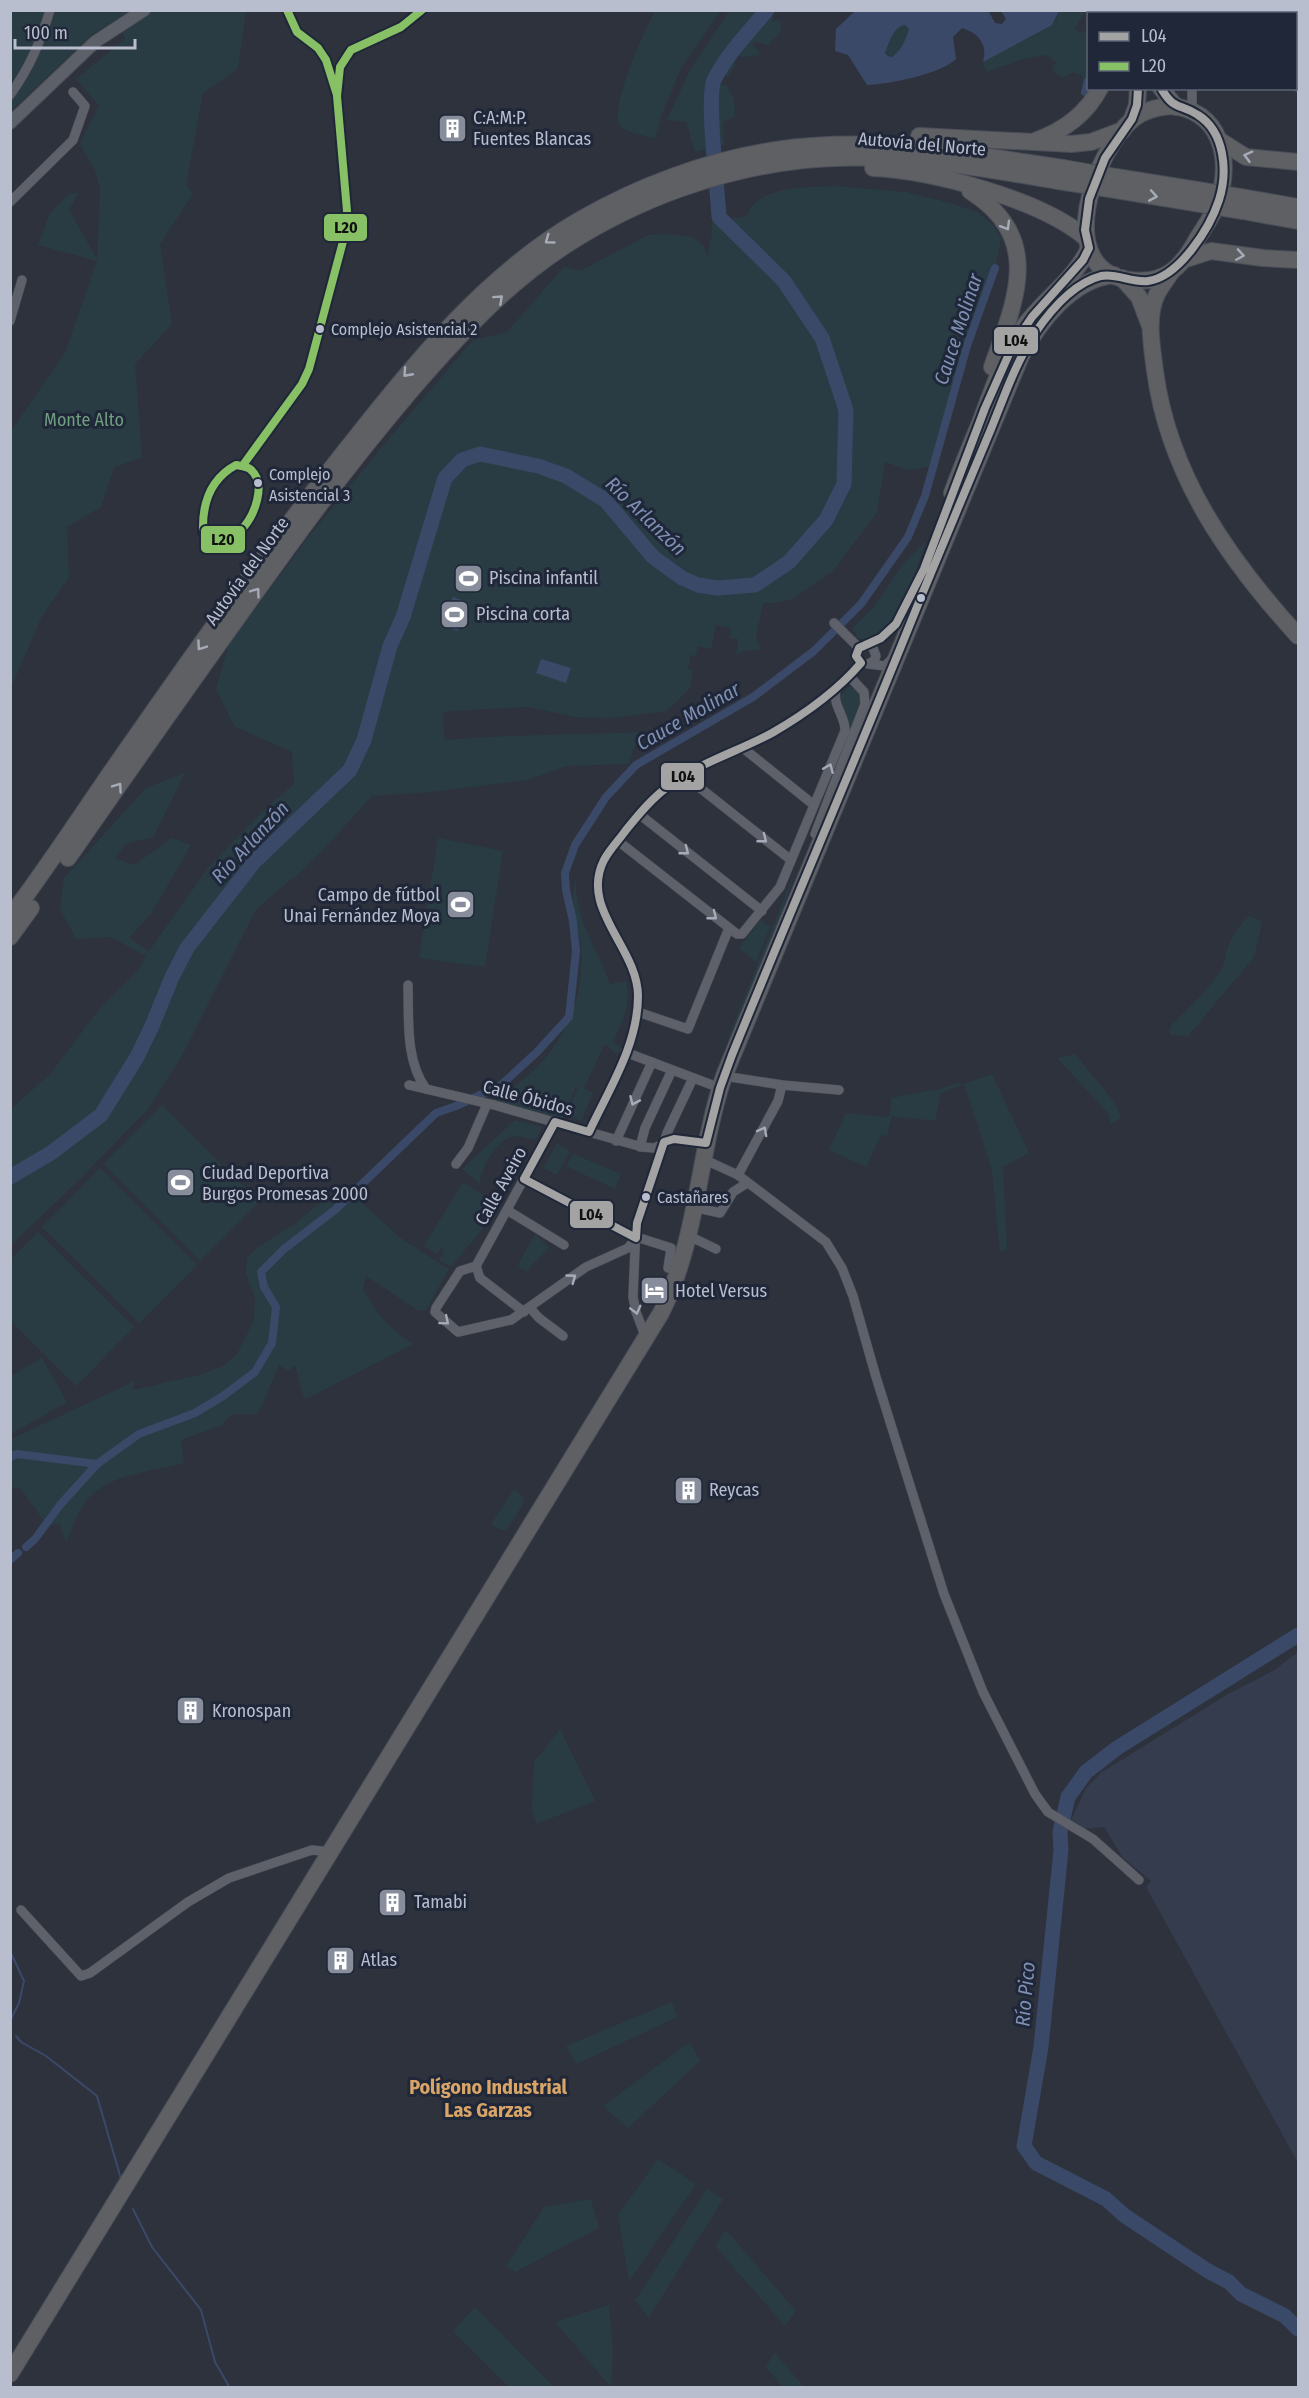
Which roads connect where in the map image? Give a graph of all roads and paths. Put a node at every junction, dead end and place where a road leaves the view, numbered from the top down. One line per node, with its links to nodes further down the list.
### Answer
1 (50, 10): 8 (street)
2 (144, 10): 10 (main road)
3 (1099, 90): 13 (highway)
4 (1138, 90): 11 (highway)
5 (1163, 90): 9 (highway)
6 (1191, 90): 9 (street)
7 (73, 92): 18 (street)
8 (10, 95)
9 (1184, 109): 11 (highway); 12 (highway)
10 (11, 121)
11 (1128, 125): 13 (highway); 22 (highway)
12 (1219, 140): 15 (highway, one-way to 12); 24 (highway)
13 (1019, 143): 14 (highway)
14 (764, 160): 16 (highway); 17 (highway); 17 (highway); 19 (highway, Autovía del Norte, bridge)
15 (1299, 162)
16 (944, 180): 22 (highway); 29 (highway, one-way to 29)
17 (660, 189): 40 (highway, Autovía del Norte, one-way to 40); 51 (highway, Autovía del Norte, one-way to 17)
18 (10, 202)
19 (1245, 205): 20 (highway); 21 (highway)
20 (1299, 207)
21 (1299, 221)
22 (1087, 243): 25 (highway); 29 (highway)
23 (1299, 260): 24 (highway, one-way to 23)
24 (1178, 265): 25 (highway); 28 (highway)
25 (1118, 277): 28 (highway); 31 (highway)
26 (22, 280): 27 (street)
27 (10, 321)
28 (1151, 329): 33 (highway)
29 (965, 460): 30 (highway)
30 (924, 569): 34 (street); 35 (highway)
31 (913, 618): 35 (street); 43 (highway)
32 (834, 623): 34 (street)
33 (1299, 636)
34 (864, 646): 35 (street); 35 (street)
35 (872, 664): 36 (street); 43 (highway)
36 (850, 677): 37 (street); 46 (street)
37 (832, 695): 38 (street); 41 (street, one-way to 37)
38 (742, 748): 39 (street); 41 (street)
39 (685, 776): 42 (street); 45 (street, one-way to 45)
40 (98, 792): 47 (highway); 49 (highway)
41 (814, 805): 45 (street)
42 (639, 814): 44 (street); 48 (street, one-way to 48)
43 (820, 839): 46 (highway)
44 (618, 841): 50 (street, one-way to 50); 53 (street)
45 (791, 860): 48 (street)
46 (795, 902): 58 (highway)
47 (10, 910)
48 (762, 911): 50 (street)
49 (10, 917)
50 (729, 928): 53 (street)
51 (10, 937)
52 (408, 985): 61 (street)
53 (638, 1012): 54 (street)
54 (626, 1052): 55 (street); 65 (street)
55 (652, 1062): 56 (street); 66 (street, one-way to 66)
56 (672, 1070): 57 (street); 68 (street)
57 (693, 1077): 58 (street); 67 (street)
58 (722, 1082): 60 (street); 69 (highway)
59 (410, 1085): 61 (street, Calle Óbidos)
60 (782, 1085): 62 (street); 71 (street, one-way to 60)
61 (426, 1089): 63 (street, Calle Óbidos)
62 (839, 1090)
63 (487, 1104): 64 (street, Calle Óbidos); 70 (street)
64 (555, 1122): 65 (street, Calle Óbidos); 72 (street, Calle Aveiro)
65 (589, 1132): 66 (street, Calle Óbidos)
66 (616, 1141): 68 (street, Calle Óbidos)
67 (664, 1142): 68 (street, Calle Óbidos); 69 (street, Calle Óbidos); 77 (street)
68 (640, 1147)
69 (704, 1151): 71 (street, Calle Óbidos); 74 (highway)
70 (456, 1164)
71 (738, 1175): 73 (street, Calle Óbidos)
72 (524, 1179): 75 (street, Calle Aveiro); 77 (street)
73 (747, 1183): 74 (street); 86 (street, Calle Óbidos)
74 (693, 1208): 76 (highway)
75 (507, 1210): 78 (street); 80 (street, Calle Aveiro)
76 (687, 1235): 79 (street); 84 (highway)
77 (636, 1238): 81 (street); 82 (street, one-way to 77); 84 (street, one-way to 84)
78 (564, 1245)
79 (716, 1249)
80 (476, 1266): 82 (street); 82 (street, one-way to 82)
81 (669, 1268)
82 (527, 1310): 83 (street)
83 (562, 1336)
84 (646, 1338): 85 (highway)
85 (331, 1852): 87 (street); 88 (highway)
86 (1139, 1880)
87 (21, 1910)
88 (10, 2374)

